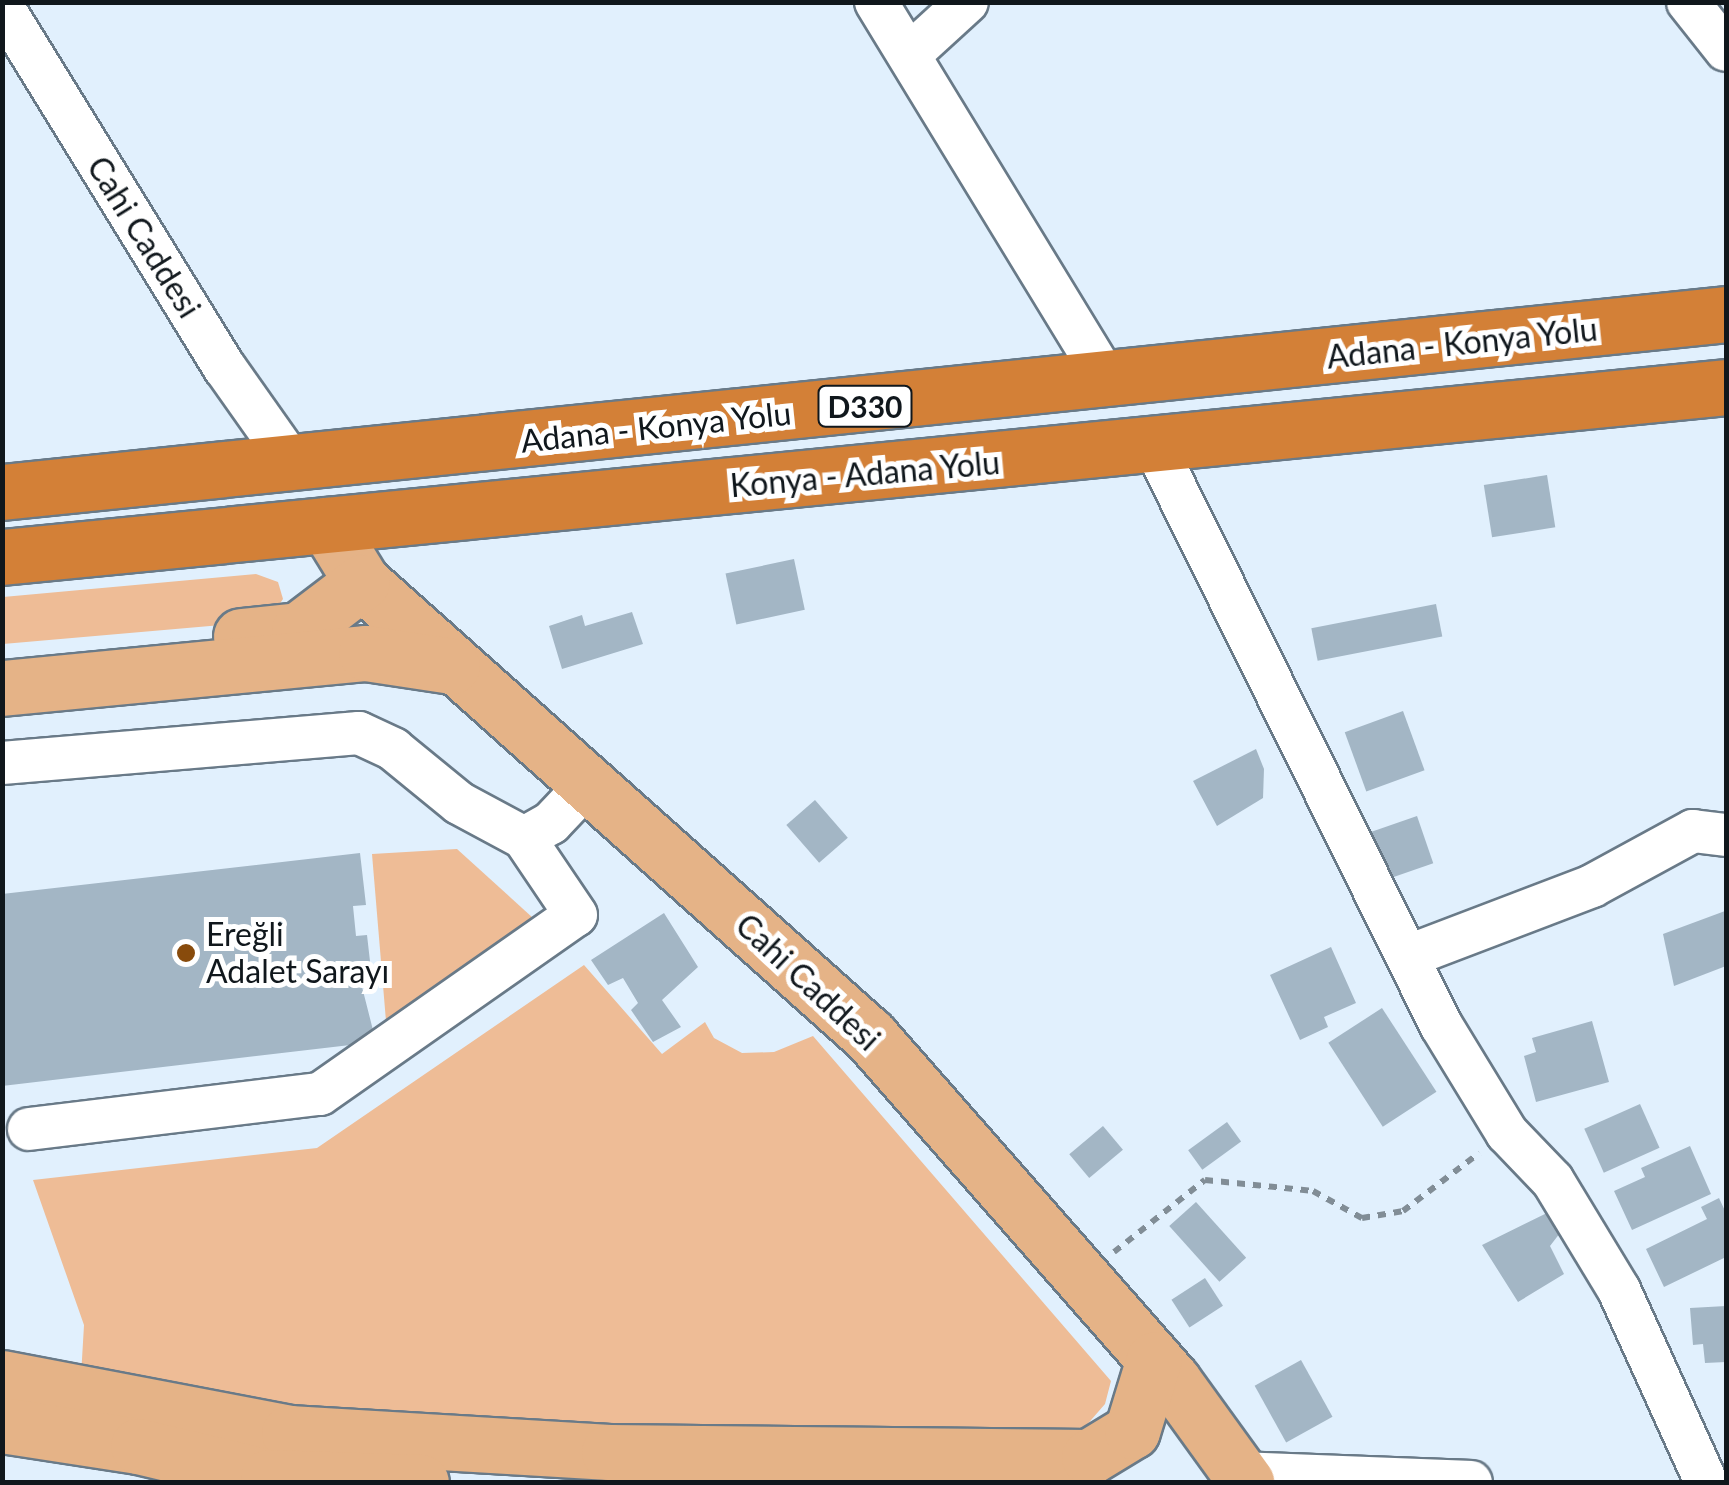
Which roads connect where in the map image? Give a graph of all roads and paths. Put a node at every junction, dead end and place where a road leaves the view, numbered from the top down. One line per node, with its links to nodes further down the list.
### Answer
1 (876, 2): 6 (street)
2 (967, 2): 6 (street)
3 (1688, 2): 5 (street)
4 (2, 6): 11 (street, Cahi Caddesi)
5 (1726, 50)
6 (910, 54): 8 (street)
7 (1726, 314): 8 (highway, Adana - Konya Yolu / D330)
8 (1108, 382): 11 (highway, Adana - Konya Yolu / D330)
9 (1726, 388): 10 (highway, Konya - Adana Yolu / D330)
10 (1156, 447): 13 (highway, Konya - Adana Yolu / D330); 23 (street)
11 (292, 463): 12 (highway, Adana - Konya Yolu / D330); 13 (highway)
12 (2, 492)
13 (327, 525): 14 (highway, Konya - Adana Yolu / D330); 15 (main road, Cahi Caddesi)
14 (2, 557)
15 (362, 582): 16 (main road); 17 (main road, Cahi Caddesi)
16 (2, 661)
17 (452, 666): 18 (main road); 20 (main road, Cahi Caddesi)
18 (2, 688)
19 (2, 763): 22 (street)
20 (588, 784): 22 (street); 26 (main road, Cahi Caddesi)
21 (1726, 834): 23 (street)
22 (524, 838): 24 (street)
23 (1410, 956): 25 (street)
24 (28, 1129)
25 (1507, 1133): 26 (path); 30 (street)
26 (1082, 1277): 27 (main road, Cahi Caddesi)
27 (1154, 1358): 28 (main road); 31 (main road, Cahi Caddesi)
28 (2, 1378)
29 (2, 1425): 32 (main road)
30 (1711, 1462)
31 (1242, 1478): 34 (street)
32 (309, 1480): 33 (main road)
33 (421, 1482)
34 (1471, 1482)

